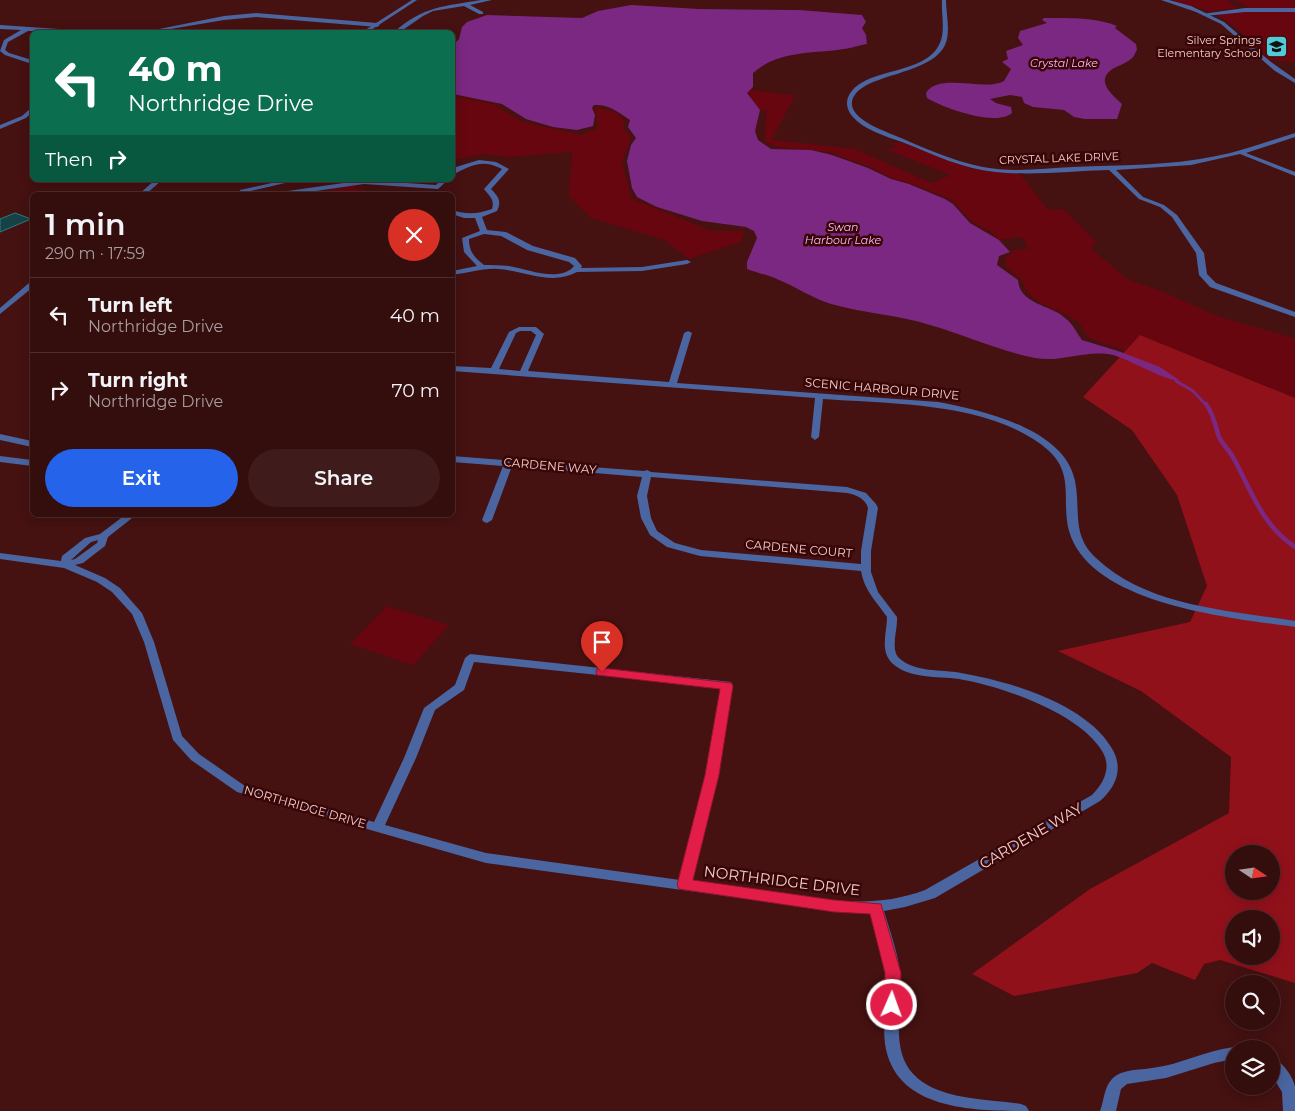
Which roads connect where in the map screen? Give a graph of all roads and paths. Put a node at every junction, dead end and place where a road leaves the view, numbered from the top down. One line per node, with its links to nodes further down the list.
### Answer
1 (415, 0): 10 (street)
2 (490, 0): 5 (street)
3 (944, 0): 22 (street, CRYSTAL LAKE DRIVE)
4 (1163, 0): 8 (street)
5 (464, 4): 7 (street); 15 (street)
6 (1295, 10): 8 (street)
7 (481, 13)
8 (1205, 14): 17 (street)
9 (0, 27): 11 (street)
10 (374, 27): 13 (street); 14 (street)
11 (27, 29): 12 (street); 16 (street)
12 (43, 30)
13 (159, 30)
14 (369, 30)
15 (399, 30)
16 (30, 61)
17 (1295, 82)
18 (30, 112): 19 (street)
19 (0, 127)
20 (1295, 135): 21 (street, CRYSTAL LAKE DRIVE)
21 (1239, 152): 22 (street, CRYSTAL LAKE DRIVE); 24 (street)
22 (1110, 167): 43 (street)
23 (455, 172): 35 (street)
24 (1295, 174)
25 (157, 182): 30 (street)
26 (284, 182): 31 (street)
27 (385, 182): 29 (street); 32 (street)
28 (444, 182): 29 (street)
29 (438, 187): 33 (street)
30 (145, 192)
31 (242, 192)
32 (293, 192)
33 (440, 192)
34 (455, 213): 35 (street)
35 (478, 216): 36 (street)
36 (484, 232): 38 (street); 39 (street)
37 (686, 262): 39 (street)
38 (483, 268): 39 (street); 40 (street)
39 (576, 270)
40 (455, 273)
41 (30, 287): 42 (street)
42 (0, 312)
43 (1295, 315)
44 (688, 333): 48 (street)
45 (455, 368): 46 (street, SCENIC HARBOUR DRIVE)
46 (493, 372): 47 (street, SCENIC HARBOUR DRIVE); 47 (street)
47 (524, 374): 48 (street, SCENIC HARBOUR DRIVE)
48 (672, 385): 49 (street, SCENIC HARBOUR DRIVE)
49 (819, 396): 50 (street); 63 (street, SCENIC HARBOUR DRIVE)
50 (815, 436)
51 (0, 437): 52 (street)
52 (30, 444)
53 (0, 459): 55 (street)
54 (455, 459): 56 (street, CARDENE WAY)
55 (30, 463)
56 (509, 463): 57 (street, CARDENE WAY); 59 (street)
57 (647, 473): 62 (street, CARDENE COURT); 62 (street, CARDENE COURT)
58 (128, 517): 61 (street)
59 (487, 520)
60 (0, 556): 61 (street, NORTHRIDGE DRIVE)
61 (66, 565): 64 (street, NORTHRIDGE DRIVE)
62 (866, 568): 66 (street, CARDENE WAY)
63 (1295, 624)
64 (377, 828): 65 (street, NORTHRIDGE DRIVE); 65 (street, NORTHRIDGE DRIVE)
65 (685, 885): 66 (street, NORTHRIDGE DRIVE)
66 (876, 908): 69 (street)
67 (1225, 1054): 70 (street)
68 (1280, 1072): 71 (street)
69 (1021, 1111)
70 (1108, 1111)
71 (1291, 1111)

